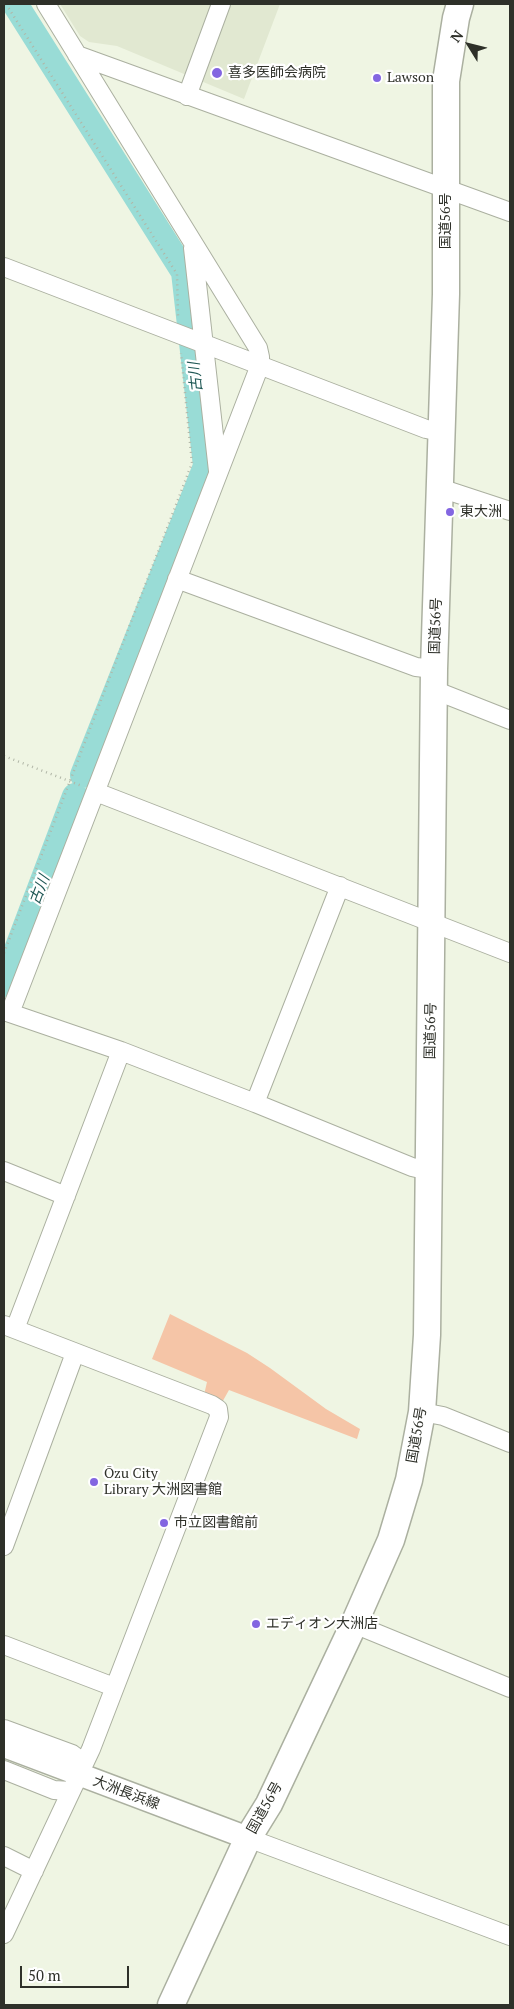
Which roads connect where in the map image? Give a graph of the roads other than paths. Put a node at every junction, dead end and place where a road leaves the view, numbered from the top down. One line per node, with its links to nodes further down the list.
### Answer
1 (46, 4): 4 (street)
2 (221, 4): 5 (street)
3 (460, 4): 6 (highway, 国道56号)
4 (77, 55): 5 (street); 8 (street)
5 (187, 96): 6 (street)
6 (446, 189): 7 (street); 12 (highway, 国道56号)
7 (510, 212)
8 (192, 244): 10 (street); 11 (street)
9 (4, 267): 10 (street)
10 (202, 343): 11 (street); 13 (street)
11 (260, 365): 12 (street); 13 (street)
12 (441, 432): 14 (highway, 国道56号)
13 (218, 474): 16 (street)
14 (440, 488): 15 (street); 17 (highway, 国道56号)
15 (510, 511)
16 (177, 579): 17 (street); 19 (street)
17 (434, 680): 18 (street); 21 (highway, 国道56号)
18 (510, 720)
19 (96, 792): 20 (street); 23 (street)
20 (340, 886): 21 (street); 25 (street)
21 (432, 922): 22 (street); 27 (highway, 国道56号)
22 (510, 953)
23 (7, 1012): 24 (street)
24 (121, 1051): 25 (street); 28 (street)
25 (255, 1103): 27 (street)
26 (4, 1171): 28 (street)
27 (429, 1171): 31 (highway, 国道56号)
28 (66, 1196): 29 (street)
29 (10, 1327): 30 (street)
30 (75, 1353): 33 (street); 36 (street)
31 (422, 1412): 32 (street); 34 (highway, 国道56号)
32 (510, 1443)
33 (4, 1546)
34 (354, 1624): 37 (street); 42 (highway, 国道56号)
35 (4, 1645): 36 (street)
36 (114, 1687): 41 (street)
37 (510, 1688)
38 (4, 1729): 41 (street)
39 (4, 1746): 41 (main road, 大洲長浜線)
40 (4, 1770): 41 (street)
41 (78, 1776): 42 (main road, 大洲長浜線); 44 (street)
42 (248, 1838): 46 (street); 47 (highway, 国道56号)
43 (4, 1856): 44 (street)
44 (34, 1871): 45 (street)
45 (4, 1934)
46 (510, 1936)
47 (171, 2005)

